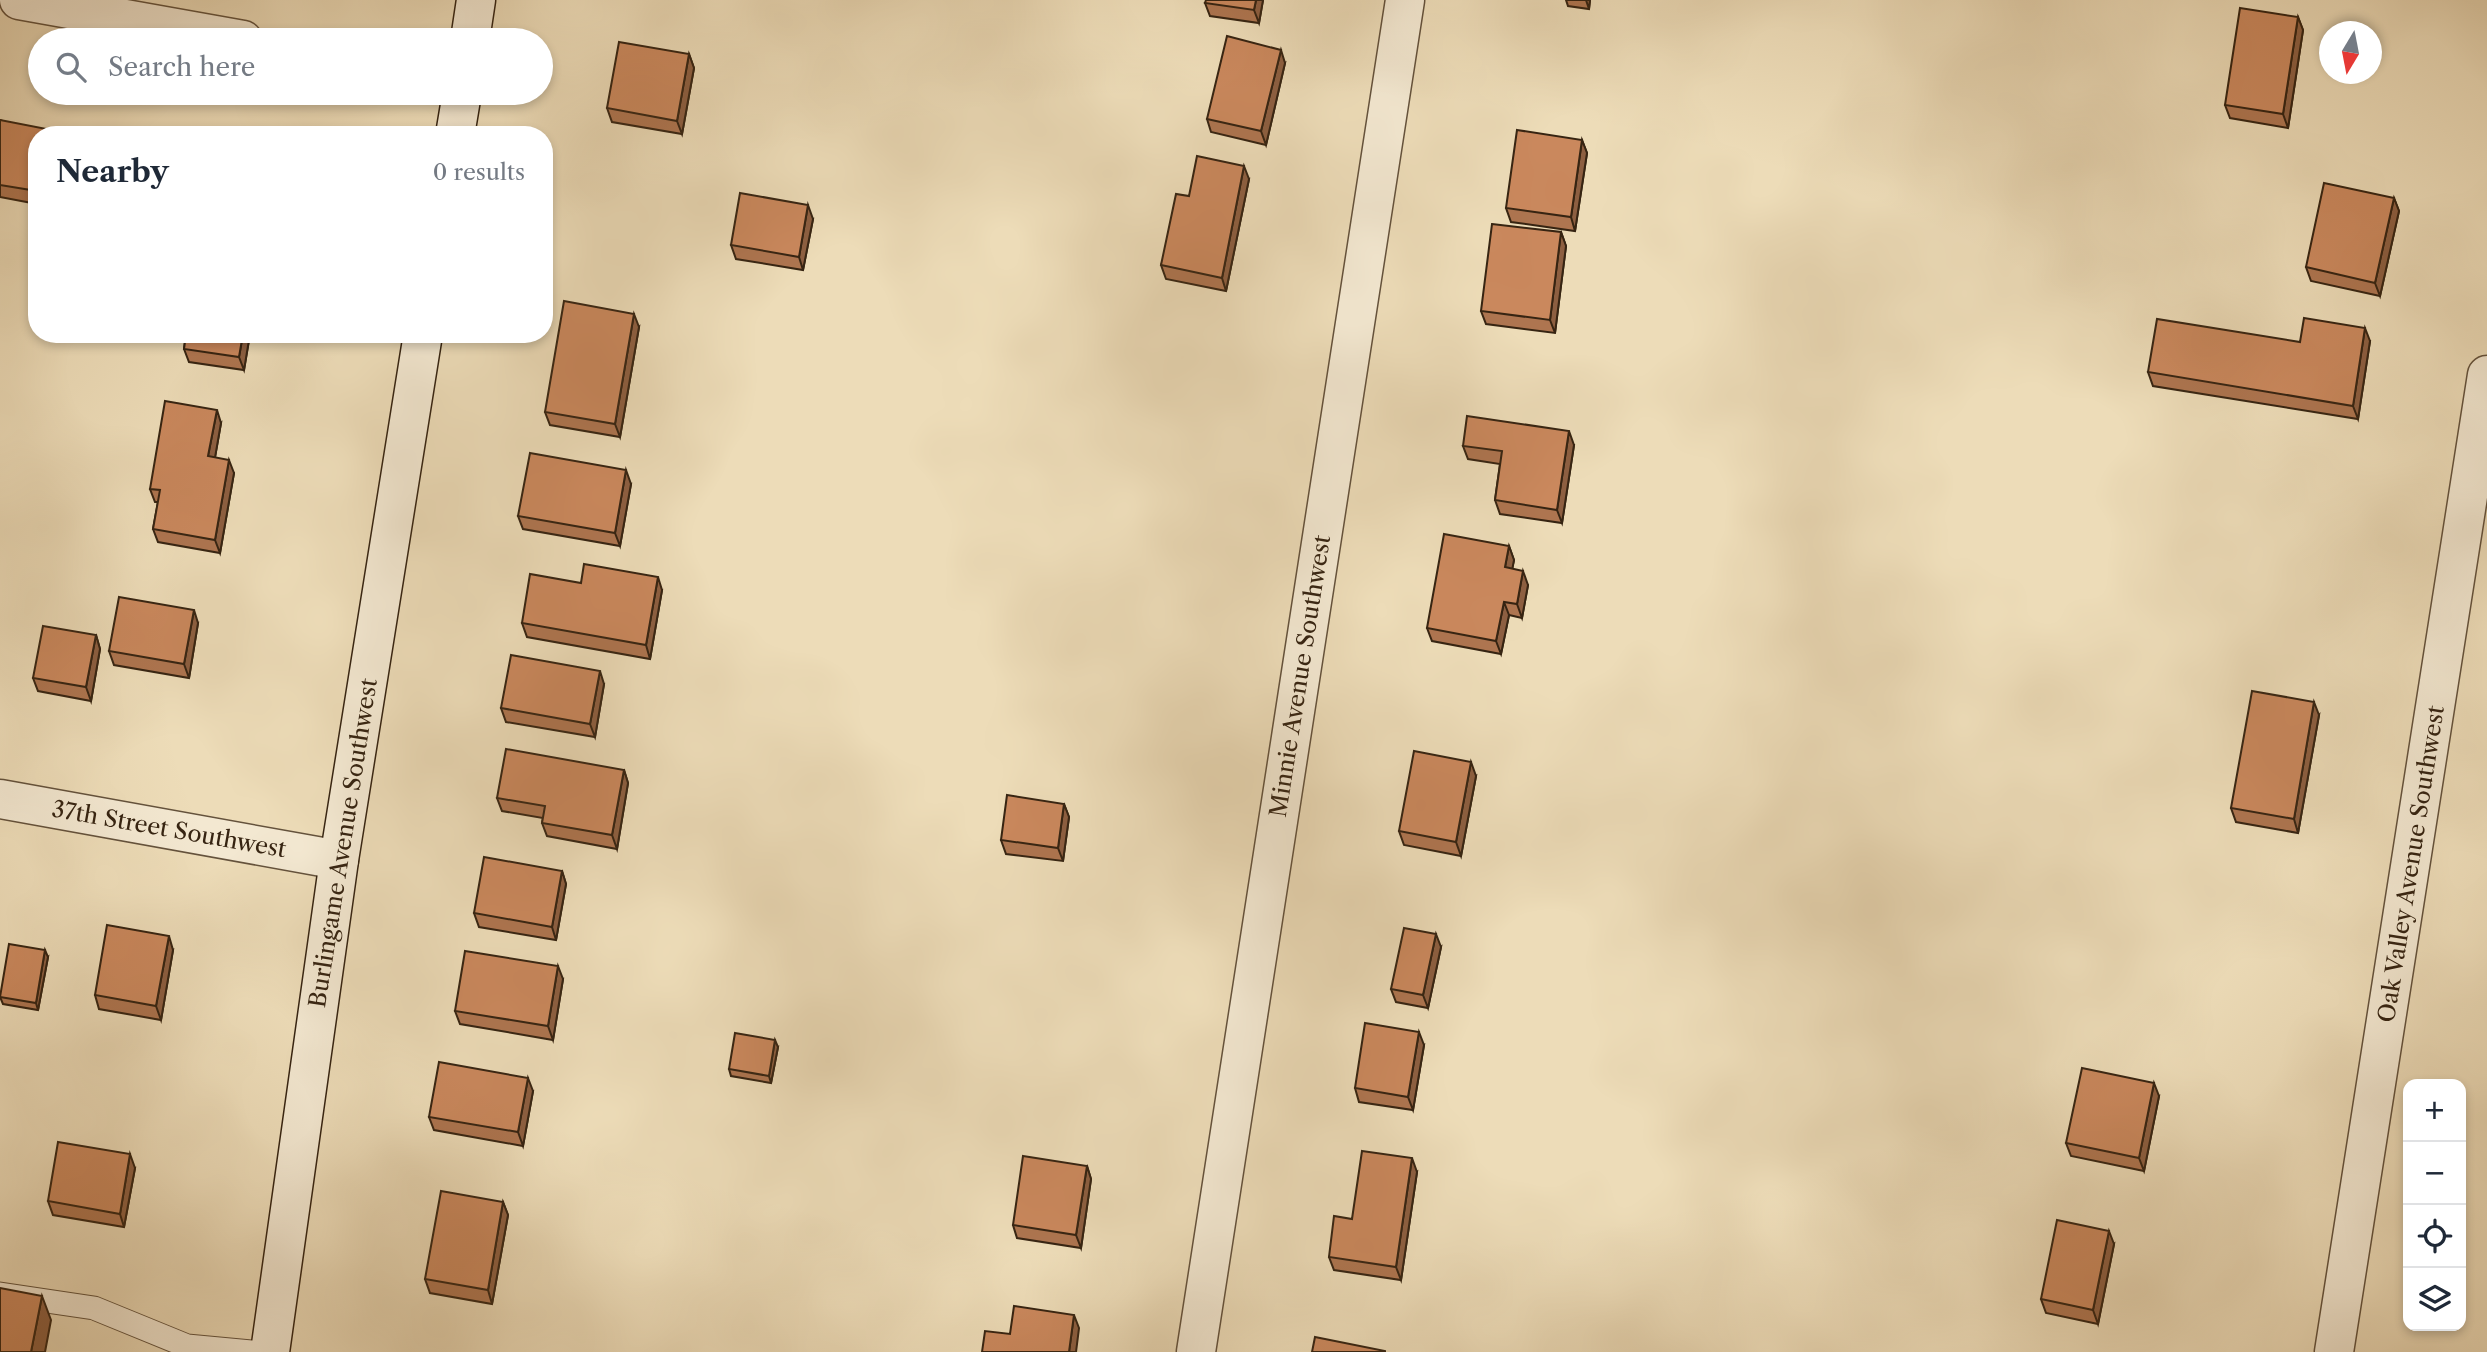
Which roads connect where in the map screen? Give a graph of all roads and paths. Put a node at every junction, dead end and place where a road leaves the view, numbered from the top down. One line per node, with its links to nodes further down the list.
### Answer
1 (19, 0): 4 (street)
2 (476, 0): 5 (street)
3 (1405, 0): 15 (street, Minnie Avenue Southwest)
4 (176, 28)
5 (472, 28)
6 (460, 105): 7 (street)
7 (456, 126)
8 (422, 343): 11 (street, Burlingame Avenue Southwest)
9 (2487, 375): 16 (street, Oak Valley Avenue Southwest)
10 (0, 799): 11 (street, 37th Street Southwest)
11 (339, 860): 14 (street, Burlingame Avenue Southwest)
12 (0, 1294): 13 (lane)
13 (251, 1352)
14 (270, 1352)
15 (1196, 1352)
16 (2334, 1352)

